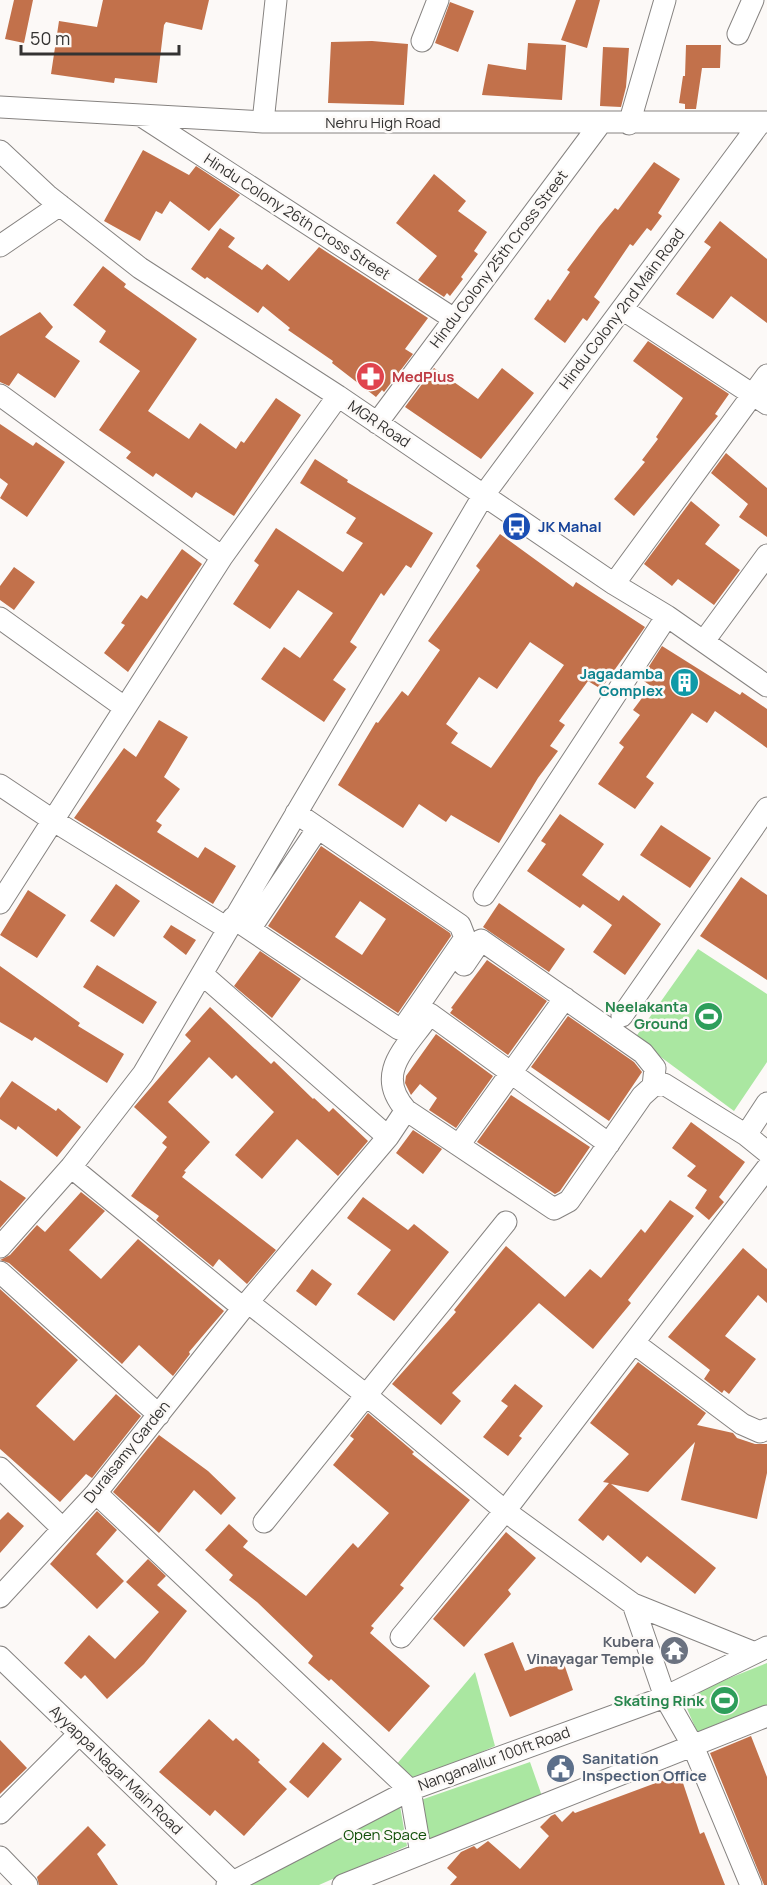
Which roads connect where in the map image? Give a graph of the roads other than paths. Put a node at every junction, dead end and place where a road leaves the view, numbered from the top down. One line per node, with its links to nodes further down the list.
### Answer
1 (276, 0): 9 (street)
2 (438, 0): 6 (street)
3 (665, 0): 12 (street)
4 (753, 0): 5 (street)
5 (738, 34)
6 (422, 41)
7 (0, 107): 8 (street, Nehru High Road)
8 (139, 115): 9 (street, Nehru High Road); 17 (street, Hindu Colony 26th Cross Street)
9 (263, 122): 11 (street, Nehru High Road)
10 (763, 122): 12 (street, Nehru High Road); 16 (street, Hindu Colony 2nd Main Road)
11 (600, 124): 12 (street, Nehru High Road); 17 (street, Hindu Colony 25th Cross Street)
12 (629, 124)
13 (0, 151): 14 (street, MGR Road)
14 (60, 205): 15 (street); 20 (street, MGR Road)
15 (0, 246)
16 (622, 309): 21 (street); 23 (street, Hindu Colony 2nd Main Road)
17 (454, 319): 22 (street, Hindu Colony 25th Cross Street)
18 (767, 375): 21 (street)
19 (0, 395): 25 (street)
20 (338, 396): 22 (street, MGR Road); 25 (street)
21 (760, 399): 26 (street)
22 (377, 423): 23 (street, MGR Road)
23 (483, 496): 26 (street, MGR Road); 34 (street, Hindu Colony 2nd Main Road)
24 (767, 555): 29 (street)
25 (222, 556): 31 (street)
26 (614, 584): 27 (street, MGR Road)
27 (668, 616): 29 (street, MGR Road); 37 (street)
28 (0, 618): 31 (street)
29 (704, 641): 30 (street, MGR Road)
30 (767, 686)
31 (124, 707): 35 (street)
32 (0, 784): 35 (street)
33 (767, 808): 43 (street)
34 (296, 813): 36 (street); 39 (street, Hindu Colony 2nd Main Road)
35 (54, 821): 38 (street); 39 (street)
36 (318, 828): 39 (street); 39 (street)
37 (484, 896)
38 (0, 903)
39 (237, 925): 40 (street)
40 (202, 974): 49 (street); 53 (street)
41 (565, 998): 42 (street); 44 (street); 45 (street)
42 (430, 1014): 44 (street); 47 (street)
43 (622, 1017)
44 (512, 1073): 50 (street); 51 (street)
45 (653, 1086): 48 (street); 50 (street)
46 (767, 1103): 48 (street)
47 (406, 1110): 49 (street, Duraisamy Garden); 51 (street)
48 (746, 1136): 52 (street)
49 (388, 1137): 58 (street, Duraisamy Garden)
50 (609, 1144): 51 (street)
51 (459, 1145)
52 (767, 1152)
53 (71, 1167): 56 (street); 58 (street)
54 (767, 1168): 59 (street)
55 (506, 1222): 60 (street)
56 (0, 1247)
57 (0, 1272): 61 (street)
58 (246, 1305): 60 (street); 61 (street, Duraisamy Garden)
59 (634, 1343): 62 (street); 65 (street)
60 (366, 1395): 65 (street); 66 (street)
61 (159, 1415): 64 (street, Duraisamy Garden)
62 (767, 1429)
63 (0, 1468): 67 (street)
64 (96, 1493): 67 (street, Duraisamy Garden); 77 (street)
65 (505, 1511): 69 (street); 70 (street)
66 (264, 1522)
67 (62, 1528): 68 (street, Duraisamy Garden)
68 (0, 1597)
69 (633, 1604): 71 (street); 73 (street)
70 (401, 1637)
71 (761, 1650): 73 (street, Nanganallur 100ft Road)
72 (0, 1657): 75 (street, Ayyappa Nagar Main Road)
73 (665, 1697): 76 (street); 77 (street, Nanganallur 100ft Road)
74 (767, 1716): 76 (street)
75 (79, 1734): 78 (street); 81 (street, Ayyappa Nagar Main Road)
76 (693, 1746): 79 (street); 84 (street)
77 (410, 1790): 79 (street); 81 (street, Nanganallur 100ft Road)
78 (0, 1813)
79 (421, 1854): 83 (street)
80 (0, 1857): 82 (street)
81 (232, 1884)
82 (27, 1885)
83 (343, 1885)
84 (751, 1885)

